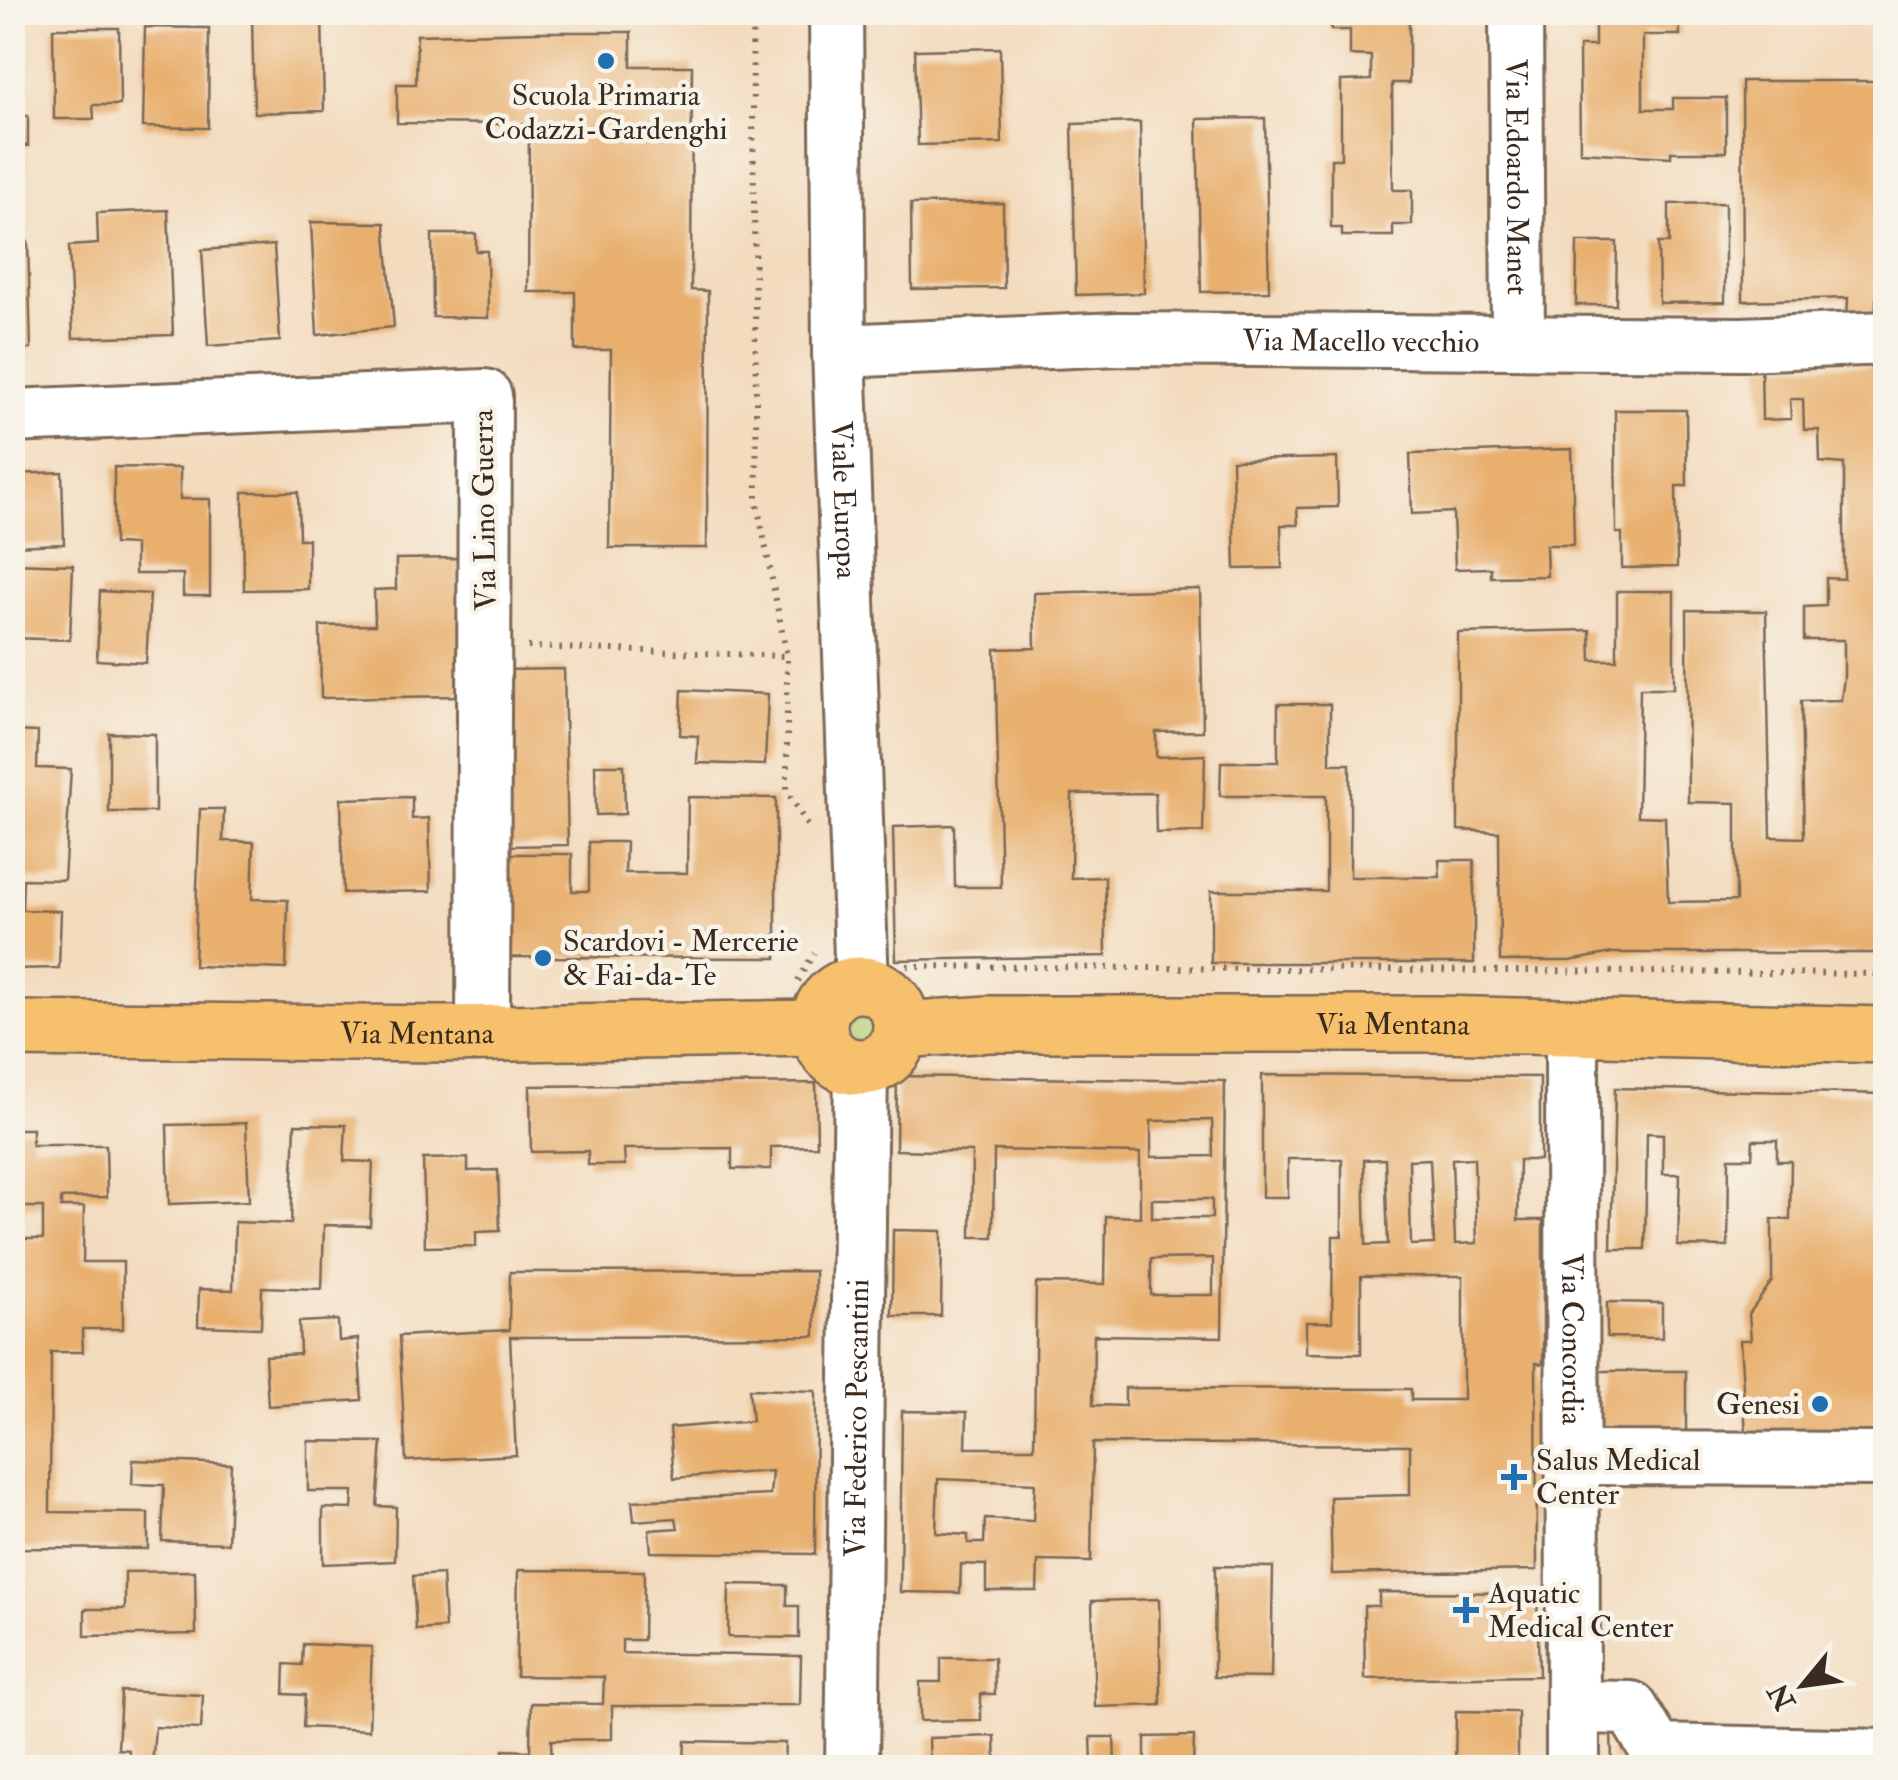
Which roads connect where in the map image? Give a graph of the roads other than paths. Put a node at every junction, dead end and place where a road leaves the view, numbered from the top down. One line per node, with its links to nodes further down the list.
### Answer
1 (836, 12): 5 (street, Viale Europa)
2 (1516, 12): 4 (street, Via Edoardo Manet)
3 (1886, 338): 4 (street, Via Macello vecchio)
4 (1518, 342): 5 (street, Via Macello vecchio)
5 (839, 350): 7 (street, Viale Europa)
6 (12, 416): 12 (street, Via Lino Guerra)
7 (882, 976): 8 (main road); 11 (main road)
8 (804, 1007): 12 (main road, Via Mentana); 14 (main road)
9 (12, 1029): 12 (main road, Via Mentana)
10 (1572, 1029): 11 (main road, Via Mentana); 13 (main road, Via Mentana); 15 (street, Via Concordia)
11 (901, 1030): 14 (main road)
12 (483, 1034)
13 (1886, 1035)
14 (861, 1067): 19 (street, Via Federico Pescantini)
15 (1575, 1458): 16 (street); 17 (street, Via Concordia)
16 (1886, 1460)
17 (1573, 1707): 18 (street); 20 (street, Via Concordia)
18 (1886, 1756)
19 (852, 1768)
20 (1572, 1768)

